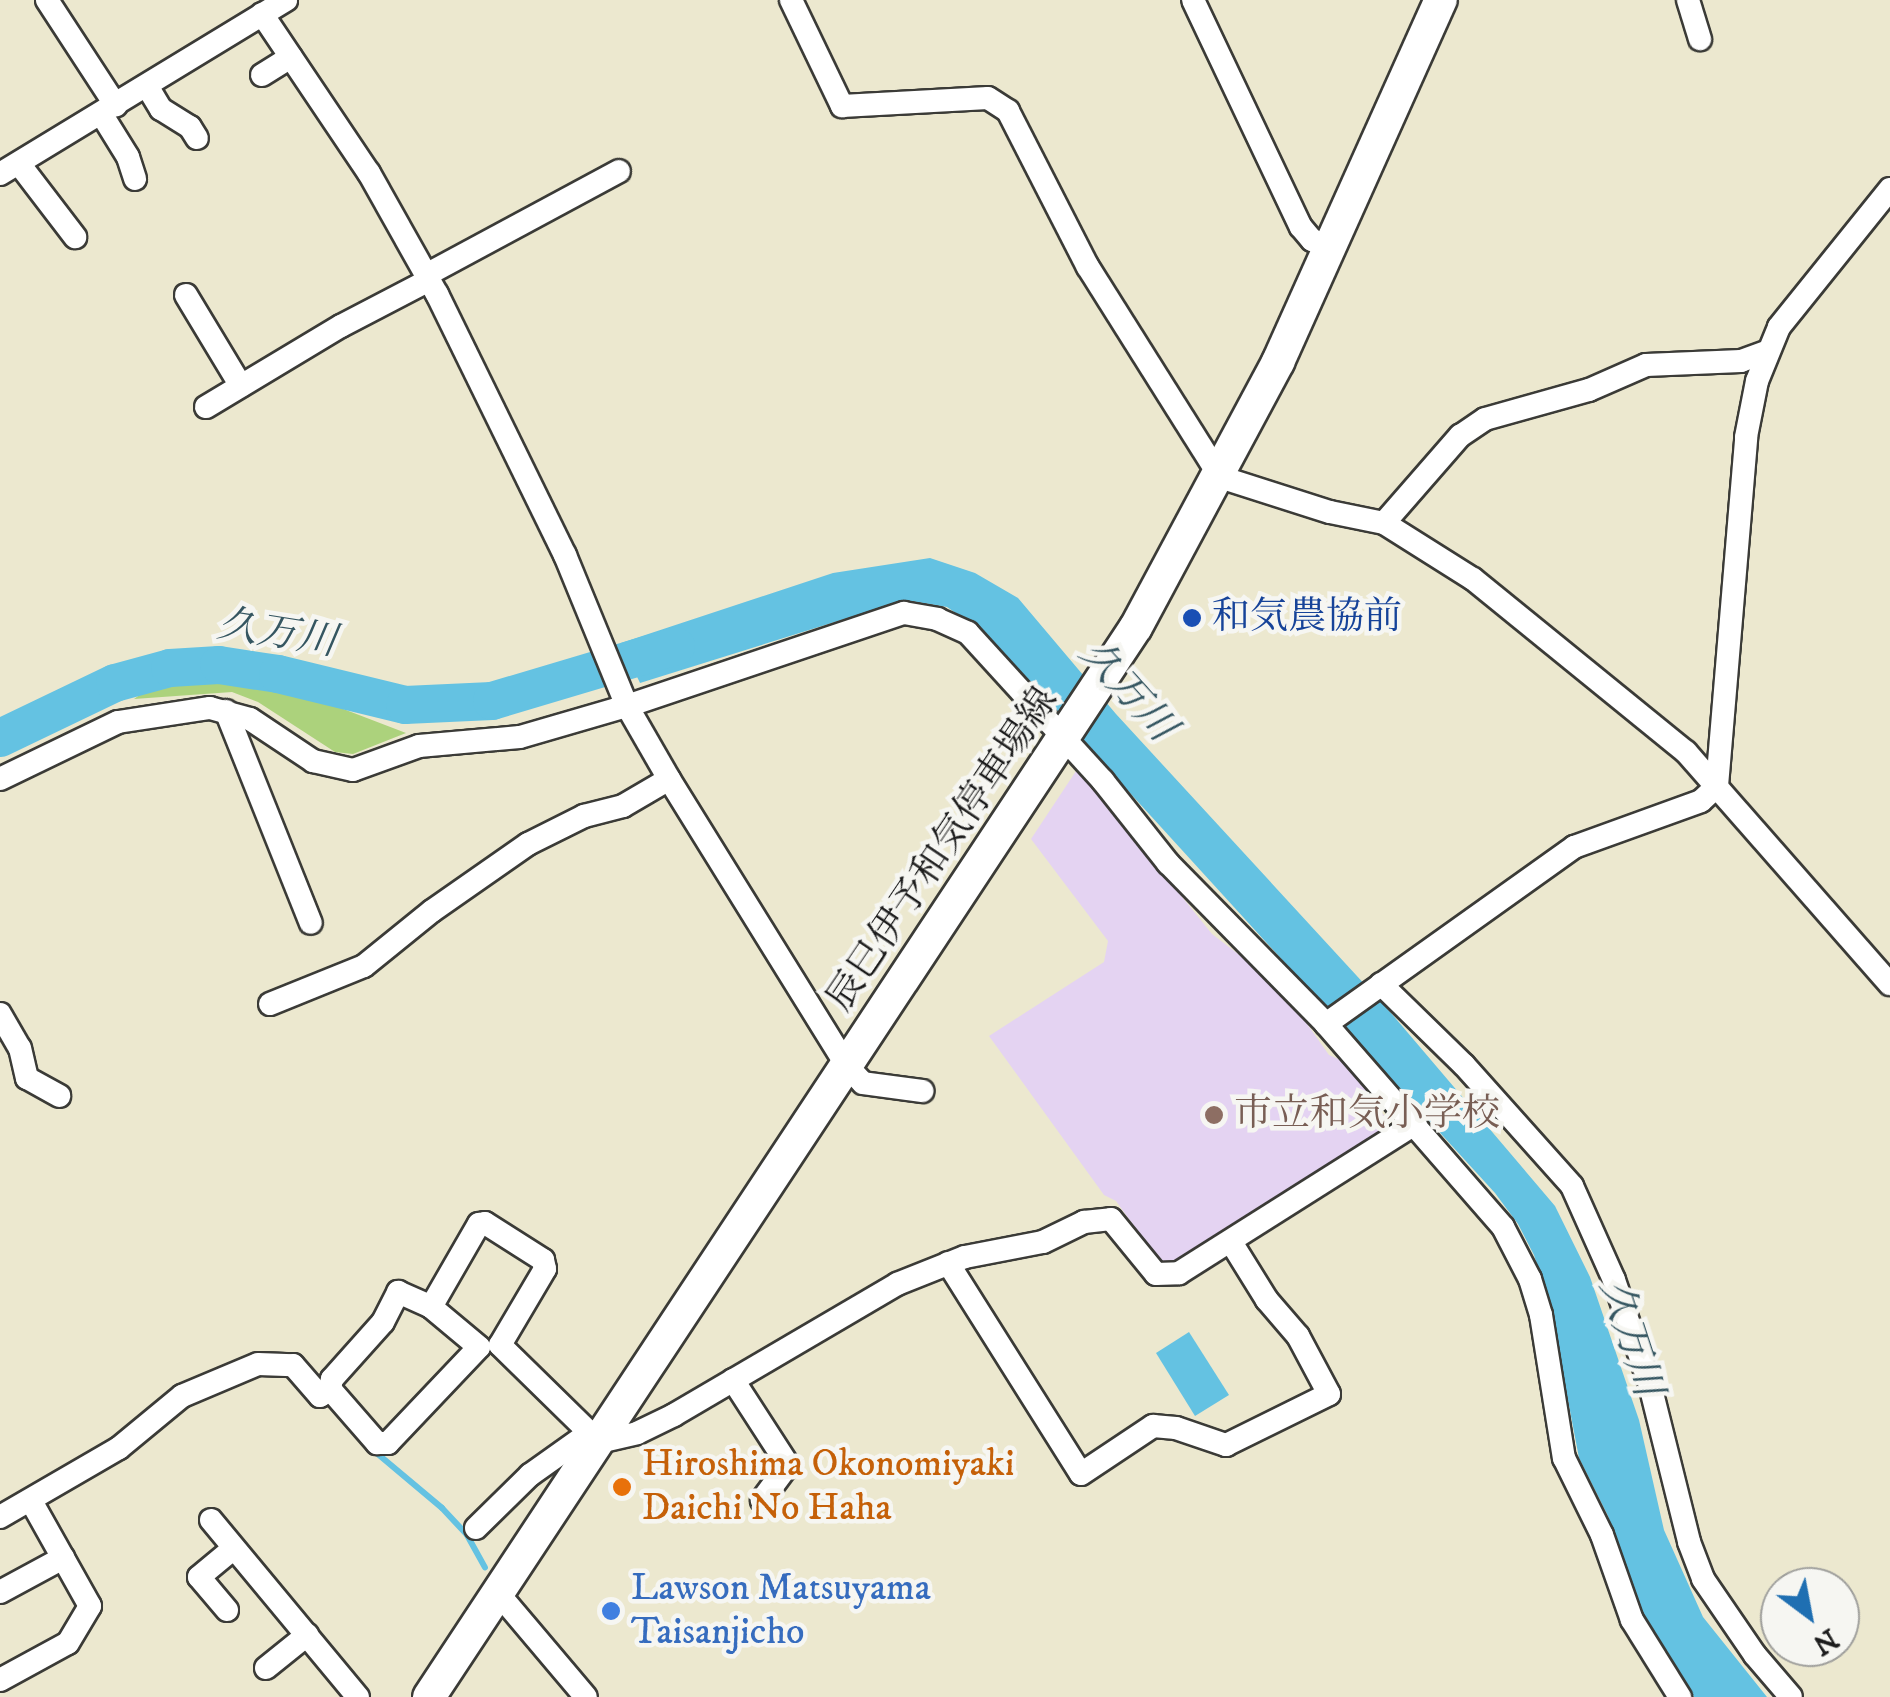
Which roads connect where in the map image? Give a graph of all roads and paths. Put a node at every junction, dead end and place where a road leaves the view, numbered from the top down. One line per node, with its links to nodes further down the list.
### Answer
1 (47, 0): 12 (street)
2 (286, 0): 7 (street)
3 (790, 0): 25 (street)
4 (1193, 0): 19 (street)
5 (1441, 0): 19 (main road, 辰巳伊予和気停車場線)
6 (1688, 0): 8 (street)
7 (252, 11): 9 (street); 11 (street)
8 (1700, 40)
9 (291, 57): 10 (street); 20 (street)
10 (262, 75)
11 (147, 86): 12 (street); 13 (street)
12 (109, 111): 14 (street); 16 (street)
13 (197, 138)
14 (10, 169): 18 (street)
15 (619, 171): 20 (street)
16 (135, 179)
17 (1887, 200): 22 (street)
18 (75, 238)
19 (1330, 247): 25 (main road, 辰巳伊予和気停車場線)
20 (428, 277): 23 (street); 27 (street)
21 (186, 295): 23 (street)
22 (1766, 352): 26 (street); 32 (street)
23 (241, 386): 24 (street)
24 (206, 408)
25 (1220, 477): 26 (street); 29 (main road, 辰巳伊予和気停車場線)
26 (1384, 523): 32 (street)
27 (624, 699): 28 (street); 29 (street); 31 (street)
28 (226, 710): 30 (street); 33 (street)
29 (1069, 735): 38 (street); 39 (main road, 辰巳伊予和気停車場線)
30 (2, 779)
31 (669, 779): 36 (street); 39 (street)
32 (1717, 786): 34 (street); 35 (street)
33 (311, 923)
34 (1890, 984)
35 (1380, 986): 38 (street); 67 (street)
36 (270, 1004)
37 (0, 1014): 41 (street)
38 (1329, 1022): 42 (street)
39 (847, 1066): 40 (street); 49 (main road, 辰巳伊予和気停車場線)
40 (922, 1091)
41 (59, 1096)
42 (1416, 1124): 43 (street); 66 (street)
43 (1231, 1242): 44 (street); 44 (street)
44 (948, 1263): 47 (street)
45 (431, 1307): 46 (street); 46 (street); 48 (street)
46 (490, 1346): 48 (street); 49 (street)
47 (733, 1380): 49 (street); 51 (street)
48 (330, 1388): 50 (street)
49 (594, 1438): 54 (street); 58 (main road, 辰巳伊予和気停車場線)
50 (30, 1500): 52 (street); 56 (street)
51 (762, 1500)
52 (0, 1517)
53 (211, 1520): 55 (street)
54 (476, 1528)
55 (234, 1548): 59 (street); 60 (street)
56 (63, 1558): 57 (street); 62 (street)
57 (0, 1592)
58 (498, 1593): 64 (main road, 辰巳伊予和気停車場線); 65 (street)
59 (227, 1610)
60 (307, 1635): 61 (street); 63 (street)
61 (266, 1668)
62 (0, 1680)
63 (358, 1697)
64 (429, 1697)
65 (586, 1697)
66 (1680, 1697)
67 (1791, 1697)

